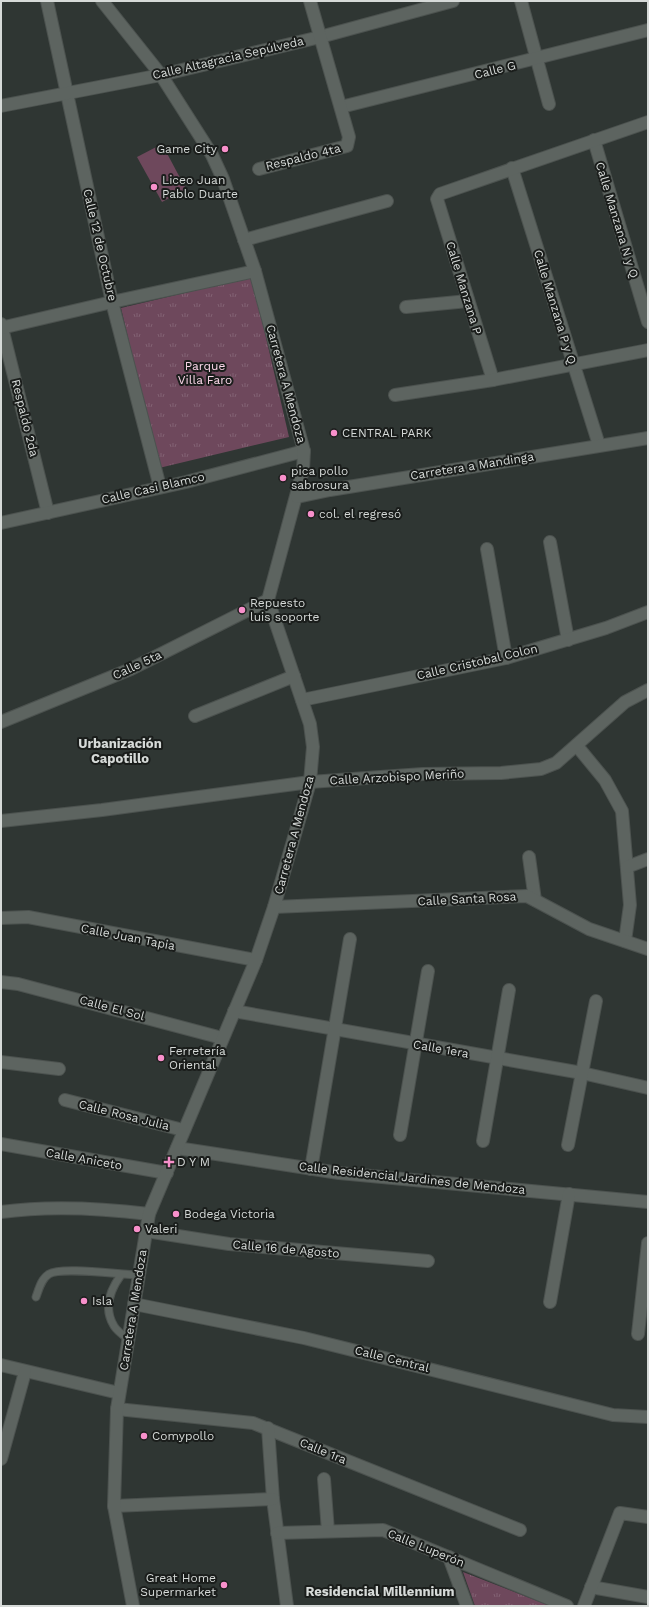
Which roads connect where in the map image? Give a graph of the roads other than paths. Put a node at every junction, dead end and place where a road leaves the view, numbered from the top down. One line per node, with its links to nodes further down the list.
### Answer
1 (47, 1): 10 (street, Calle 12 de Octubre)
2 (102, 1): 9 (street, Carretera A Mendoza)
3 (310, 1): 7 (street)
4 (453, 1): 7 (street, Calle Altagracia Sepúlveda)
5 (521, 1): 8 (street)
6 (648, 30): 8 (street, Calle G)
7 (320, 37): 9 (street, Calle Altagracia Sepúlveda); 13 (street)
8 (536, 60): 11 (street); 13 (street, Calle G)
9 (161, 75): 10 (street, Calle Altagracia Sepúlveda); 19 (street, Carretera A Mendoza)
10 (66, 93): 12 (street, Calle Altagracia Sepúlveda); 22 (street, Calle 12 de Octubre)
11 (549, 104)
12 (1, 106)
13 (341, 108): 17 (street, Respaldo 4ta)
14 (648, 122): 15 (street)
15 (594, 140): 16 (street); 24 (street, Calle Manzana N y Q)
16 (512, 168): 21 (street, Calle Manzana P); 27 (street, Calle Manzana P y Q)
17 (259, 169)
18 (387, 201): 19 (street)
19 (244, 240): 20 (street, Carretera A Mendoza)
20 (255, 271): 22 (street); 32 (street, Carretera A Mendoza)
21 (468, 300): 23 (street); 28 (street, Calle Manzana P)
22 (112, 302): 25 (street); 33 (street, Calle 12 de Octubre)
23 (406, 307)
24 (648, 322)
25 (1, 327): 35 (street, Respaldo 2da)
26 (648, 350): 27 (street)
27 (573, 365): 28 (street); 31 (street, Calle Manzana P y Q)
28 (493, 380): 29 (street)
29 (394, 395)
30 (648, 438): 31 (street, Carretera a Mandinga)
31 (599, 446): 34 (street, Carretera a Mandinga)
32 (304, 451): 33 (street, Calle Casi Blamco); 34 (street, Carretera A Mendoza)
33 (160, 486): 35 (street, Calle Casi Blamco)
34 (297, 497): 39 (street, Carretera A Mendoza)
35 (48, 513): 36 (street, Calle Casi Blamco)
36 (1, 523)
37 (550, 542): 41 (street)
38 (487, 549): 42 (street)
39 (268, 600): 43 (street, Carretera A Mendoza); 47 (street, Calle 5ta)
40 (648, 612): 41 (street, Calle Cristobal Colon)
41 (568, 640): 42 (street, Calle Cristobal Colon)
42 (506, 658): 45 (street, Calle Cristobal Colon)
43 (294, 676): 45 (street, Carretera A Mendoza); 46 (street)
44 (648, 690): 48 (street, Calle Arzobispo Meriño)
45 (302, 700): 49 (street, Carretera A Mendoza)
46 (195, 716)
47 (1, 722)
48 (577, 746): 49 (street, Calle Arzobispo Meriño); 53 (street)
49 (310, 782): 50 (street, Calle Arzobispo Meriño); 55 (street, Carretera A Mendoza)
50 (1, 821)
51 (529, 857): 54 (street)
52 (648, 859): 53 (street)
53 (627, 867): 58 (street)
54 (536, 900): 55 (street, Calle Santa Rosa); 58 (street, Calle Santa Rosa)
55 (274, 907): 60 (street, Carretera A Mendoza)
56 (1, 918): 60 (street, Calle Juan Tapia)
57 (350, 939): 66 (street)
58 (625, 942): 59 (street, Calle Santa Rosa)
59 (648, 949)
60 (256, 960): 65 (street, Carretera A Mendoza)
61 (428, 971): 68 (street)
62 (1, 982): 67 (street, Calle El Sol)
63 (509, 990): 69 (street)
64 (596, 1001): 72 (street)
65 (234, 1012): 66 (street, Calle 1era); 67 (street, Carretera A Mendoza)
66 (334, 1030): 68 (street, Calle 1era); 81 (street)
67 (222, 1038): 75 (street, Carretera A Mendoza)
68 (416, 1044): 69 (street, Calle 1era); 76 (street)
69 (497, 1058): 72 (street, Calle 1era); 77 (street)
70 (1, 1062): 71 (street)
71 (59, 1069)
72 (582, 1073): 73 (street, Calle 1era); 79 (street)
73 (648, 1088)
74 (65, 1100): 75 (street, Calle Rosa Julia)
75 (184, 1130): 80 (street, Carretera A Mendoza)
76 (400, 1135)
77 (483, 1141)
78 (1, 1144): 82 (street, Calle Aniceto)
79 (568, 1145)
80 (177, 1148): 81 (street, Calle Residencial Jardines de Mendoza); 82 (street, Carretera A Mendoza)
81 (311, 1169): 83 (street, Calle Residencial Jardines de Mendoza)
82 (168, 1173): 86 (street, Carretera A Mendoza)
83 (569, 1194): 84 (street, Calle Residencial Jardines de Mendoza); 93 (street)
84 (648, 1202)
85 (1, 1212): 86 (street)
86 (149, 1214): 87 (street, Carretera A Mendoza)
87 (146, 1231): 89 (street, Calle 16 de Agosto); 91 (street, Carretera A Mendoza)
88 (648, 1243): 95 (street)
89 (428, 1261)
90 (121, 1275): 91 (lane); 92 (lane); 96 (lane)
91 (139, 1275): 94 (street, Carretera A Mendoza)
92 (36, 1298)
93 (550, 1302)
94 (134, 1304): 96 (street, Carretera A Mendoza); 101 (street, Calle Central)
95 (638, 1334)
96 (128, 1339): 99 (street, Carretera A Mendoza)
97 (1, 1365): 98 (street)
98 (26, 1372): 99 (street); 103 (street)
99 (119, 1393): 100 (street, Carretera A Mendoza)
100 (118, 1409): 102 (street, Calle 1ra); 106 (street, Carretera A Mendoza)
101 (648, 1417)
102 (268, 1428): 105 (street); 108 (street, Calle 1ra)
103 (1, 1459)
104 (324, 1480): 109 (street)
105 (273, 1499): 106 (street); 110 (street)
106 (114, 1506): 114 (street, Carretera A Mendoza)
107 (648, 1517): 112 (street)
108 (520, 1530)
109 (328, 1531): 110 (street, Calle Luperón); 111 (street, Calle Luperón)
110 (277, 1533): 115 (street)
111 (449, 1557): 116 (street); 117 (street, Calle Luperón)
112 (591, 1587): 113 (street); 118 (street)
113 (648, 1597)
114 (133, 1606)
115 (287, 1606)
116 (467, 1606)
117 (567, 1606)
118 (584, 1606)

